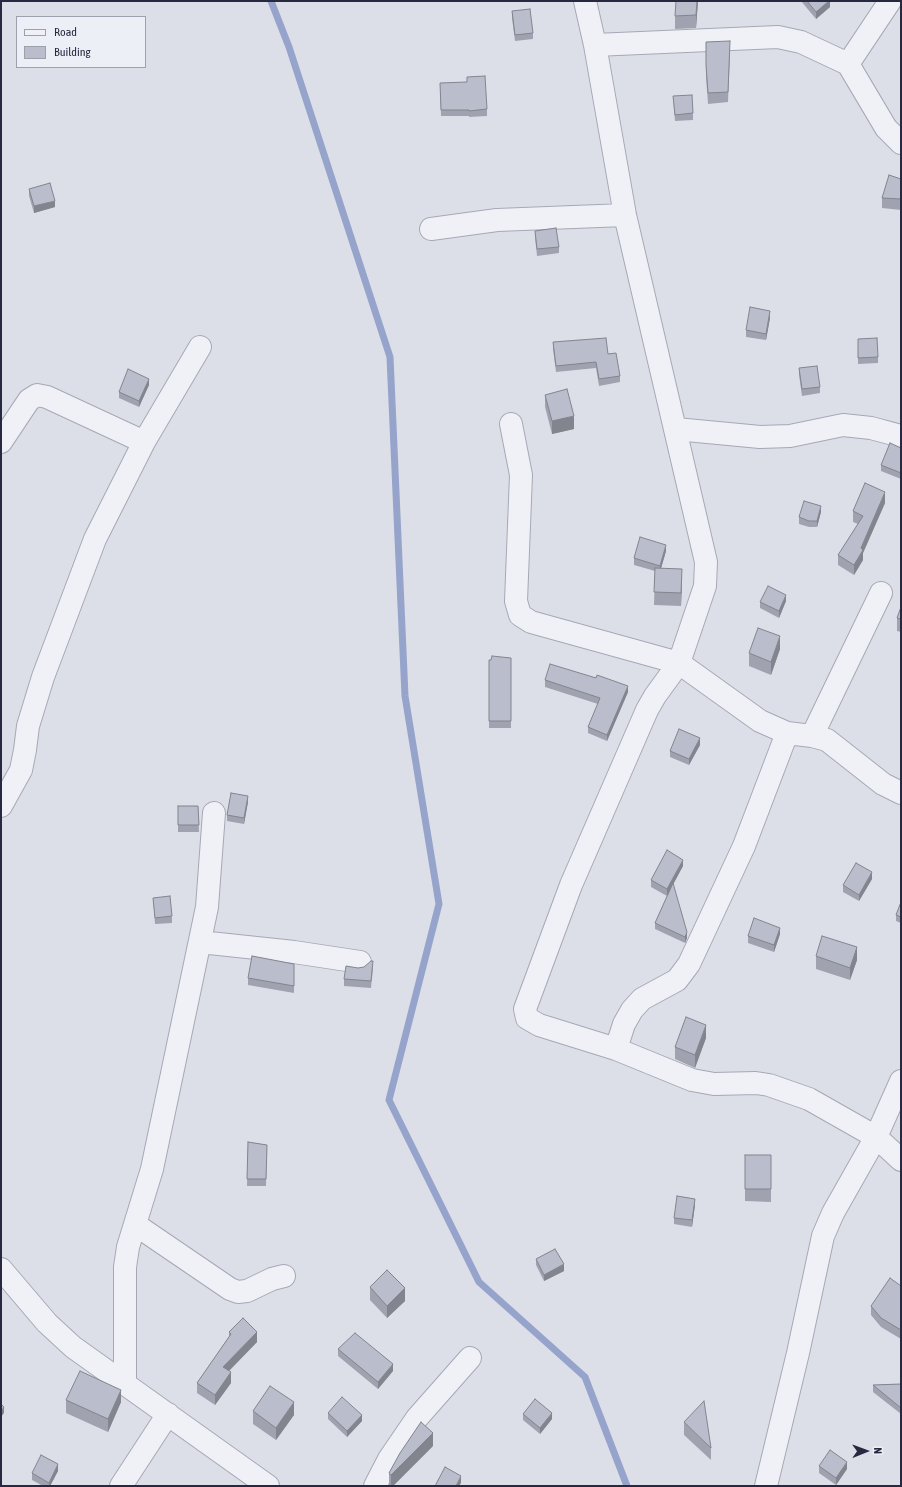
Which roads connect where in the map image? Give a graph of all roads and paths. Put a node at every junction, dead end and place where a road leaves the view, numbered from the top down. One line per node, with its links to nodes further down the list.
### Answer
1 (585, 1): 3 (street)
2 (890, 1): 4 (street)
3 (595, 45): 4 (street); 6 (street)
4 (848, 64): 5 (street)
5 (901, 143)
6 (625, 215): 7 (street); 10 (street)
7 (431, 229)
8 (200, 347): 13 (street)
9 (511, 424): 15 (street)
10 (676, 429): 11 (street); 15 (street)
11 (901, 436)
12 (1, 442): 13 (street)
13 (144, 442): 19 (street)
14 (881, 593): 17 (street)
15 (679, 663): 16 (street); 23 (street)
16 (787, 733): 17 (street); 23 (street)
17 (812, 736): 18 (street)
18 (901, 793)
19 (1, 806)
20 (214, 813): 21 (street)
21 (200, 942): 22 (street); 27 (street)
22 (360, 962)
23 (616, 1049): 25 (street)
24 (901, 1081): 25 (street)
25 (876, 1137): 26 (street); 36 (street)
26 (901, 1160)
27 (136, 1225): 29 (street); 31 (street)
28 (1, 1269): 31 (street)
29 (284, 1276)
30 (470, 1358): 35 (street)
31 (125, 1383): 32 (street)
32 (168, 1414): 33 (street); 34 (street)
33 (121, 1486)
34 (268, 1486)
35 (374, 1486)
36 (766, 1486)

